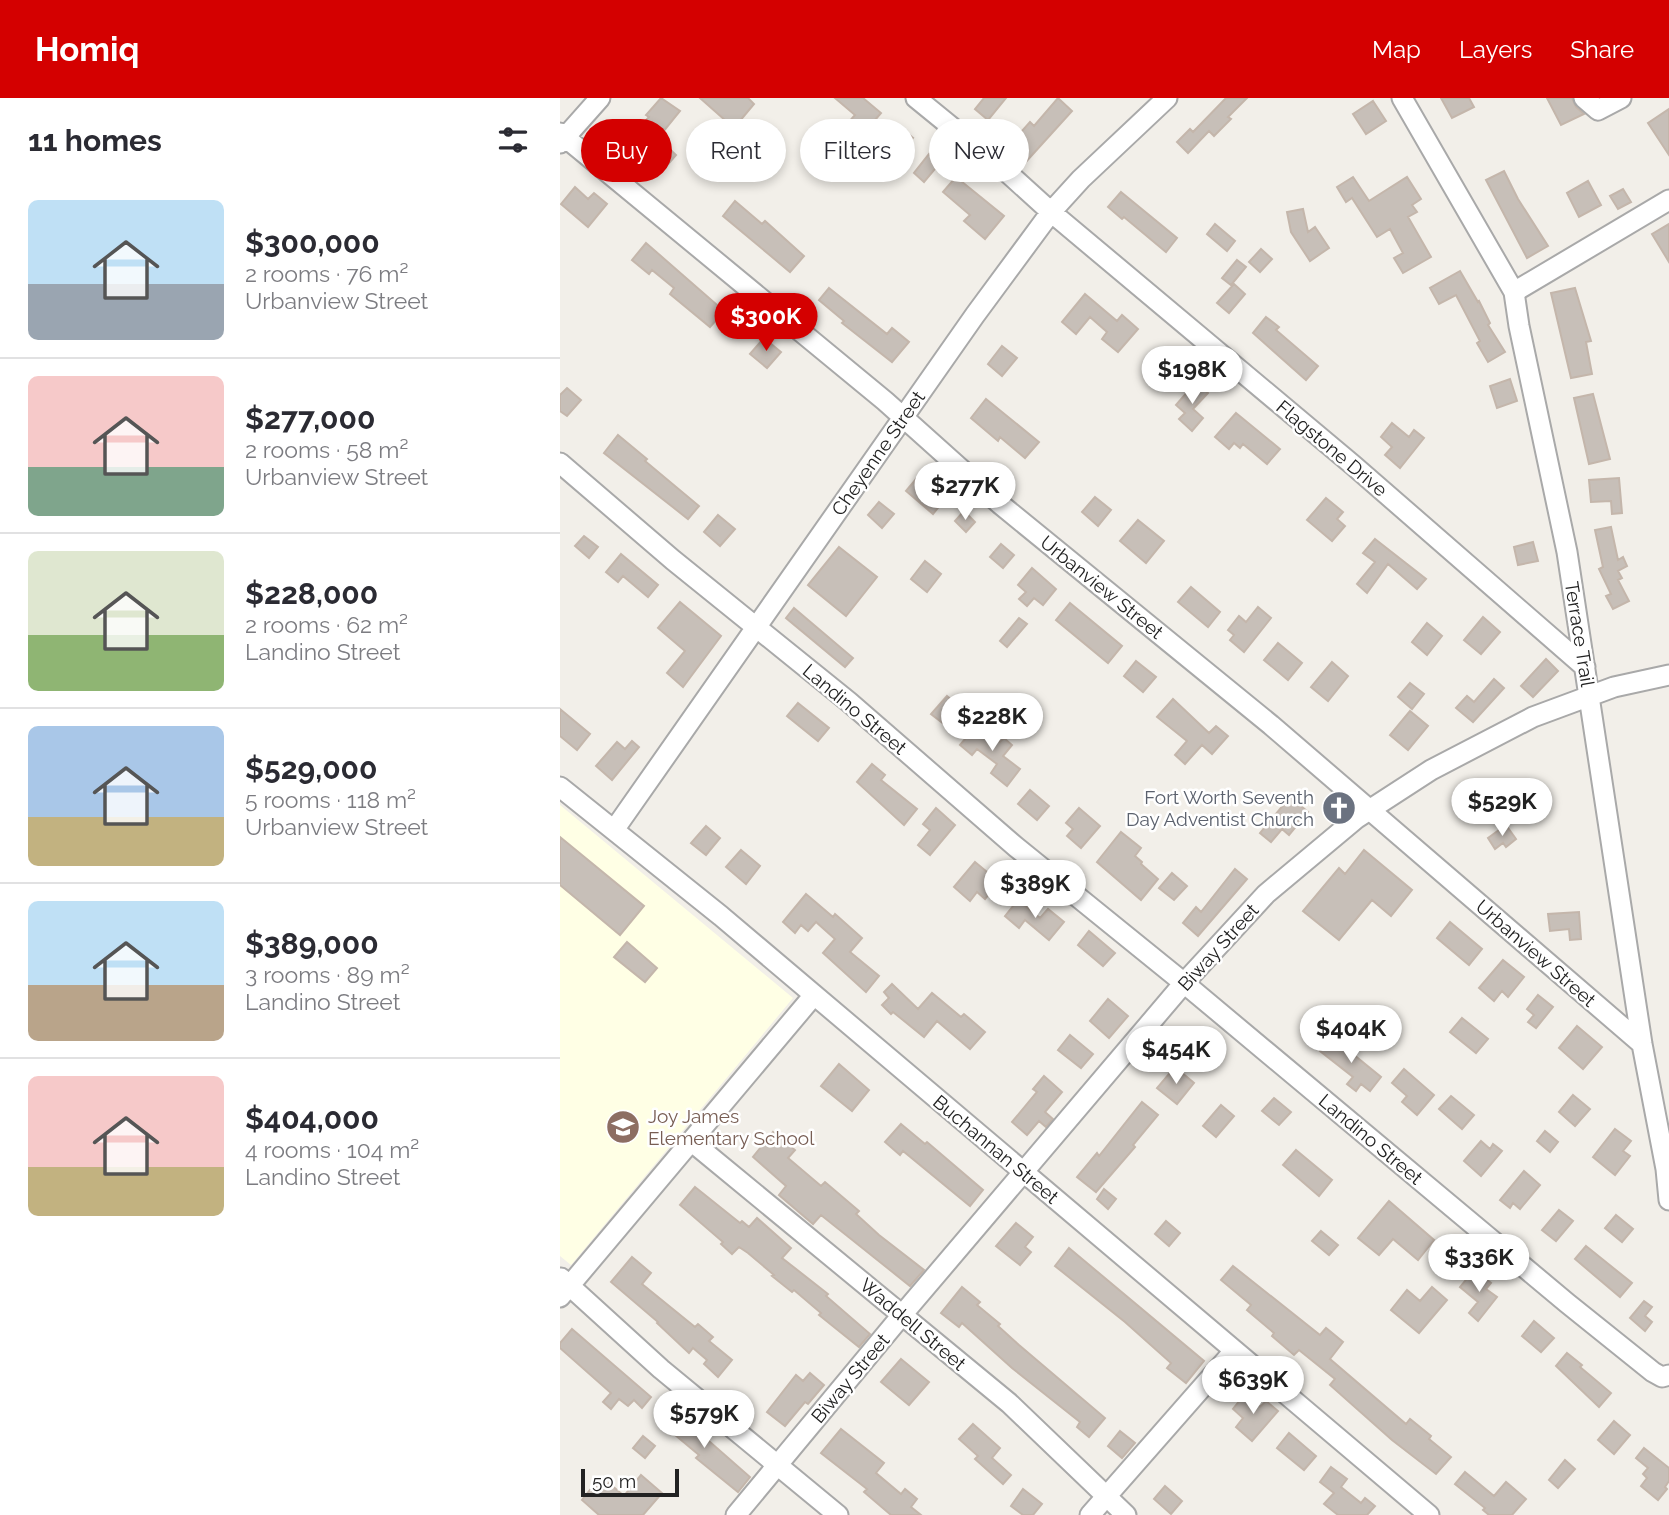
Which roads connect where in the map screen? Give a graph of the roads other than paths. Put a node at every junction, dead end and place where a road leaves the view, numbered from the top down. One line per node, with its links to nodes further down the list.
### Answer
1 (600, 98): 7 (street)
2 (916, 98): 9 (street, Flagstone Drive)
3 (1167, 98): 9 (street, Cheyenne Street)
4 (1402, 98): 10 (street, Terrace Trail)
5 (1584, 98): 6 (street)
6 (1622, 98)
7 (562, 138): 11 (street, Urbanview Street)
8 (1669, 200): 10 (street)
9 (1051, 212): 11 (street, Cheyenne Street); 14 (street, Flagstone Drive)
10 (1514, 292): 14 (street, Terrace Trail)
11 (904, 417): 13 (street, Cheyenne Street); 18 (street, Urbanview Street)
12 (560, 463): 13 (street, Landino Street)
13 (755, 626): 19 (street, Cheyenne Street); 20 (street, Landino Street)
14 (1585, 667): 16 (street, Terrace Trail)
15 (1669, 675): 16 (street, Biway Street)
16 (1589, 696): 18 (street, Biway Street); 22 (street, Terrace Trail)
17 (560, 787): 19 (street, Buchannan Street)
18 (1369, 810): 20 (street, Biway Street); 22 (street, Urbanview Street)
19 (614, 830): 21 (street, Buchannan Street)
20 (1184, 983): 24 (street, Biway Street); 29 (street, Landino Street)
21 (814, 995): 23 (street); 24 (street, Buchannan Street)
22 (1643, 1044): 25 (street, Terrace Trail)
23 (691, 1141): 26 (street); 27 (street, Waddell Street)
24 (1024, 1173): 27 (street, Biway Street); 28 (street, Buchannan Street)
25 (1669, 1200)
26 (563, 1286): 30 (street)
27 (902, 1315): 30 (street, Biway Street); 31 (street, Waddell Street)
28 (1234, 1351): 31 (street); 36 (street, Buchannan Street)
29 (1669, 1375)
30 (777, 1465): 32 (street, Biway Street); 33 (street)
31 (1107, 1496): 34 (street); 35 (street, Waddell Street)
32 (736, 1515)
33 (838, 1515)
34 (1090, 1515)
35 (1126, 1515)
36 (1429, 1515)

